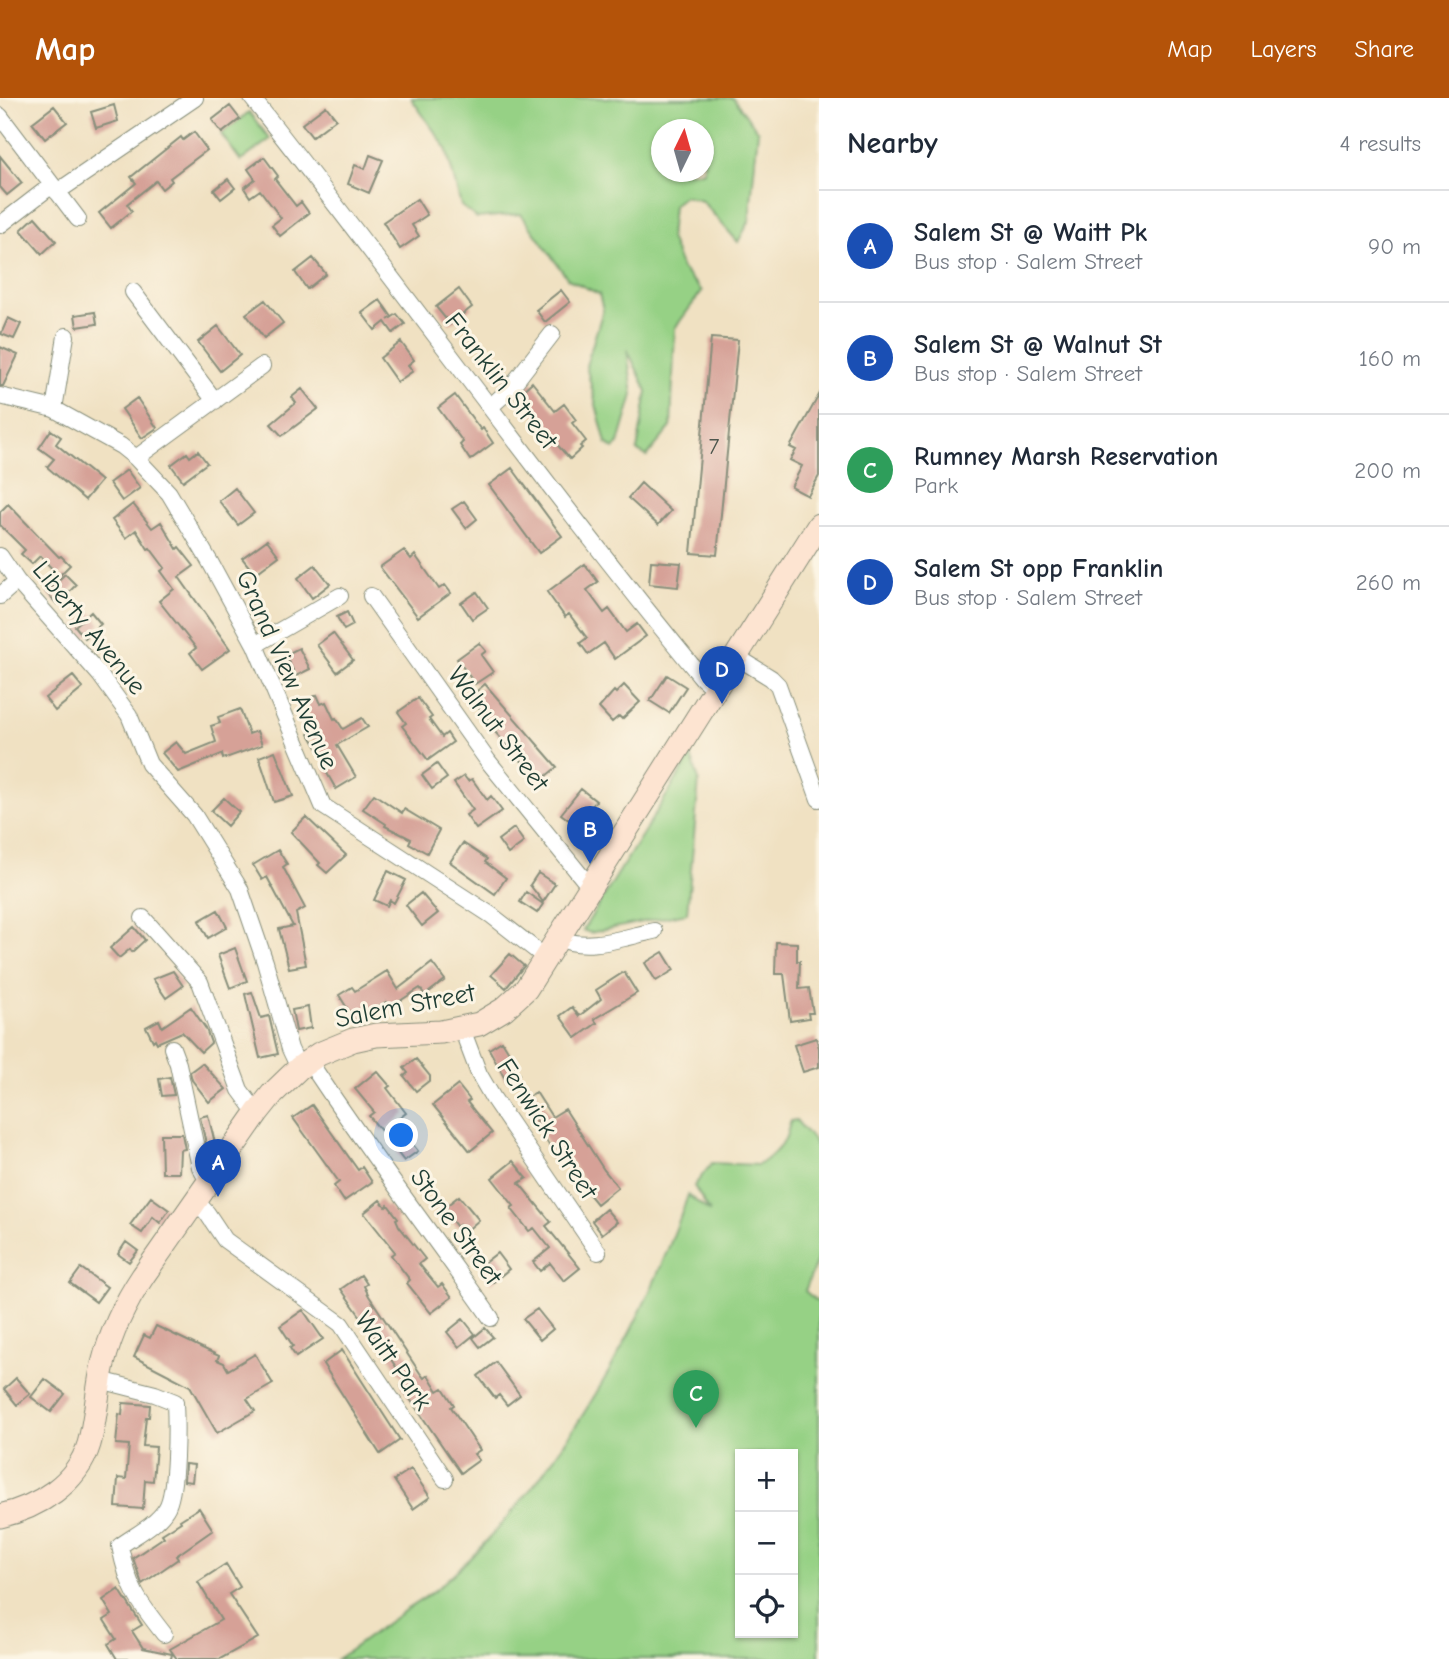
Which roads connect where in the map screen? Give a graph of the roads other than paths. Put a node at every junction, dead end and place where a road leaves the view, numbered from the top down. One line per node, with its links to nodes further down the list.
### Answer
1 (195, 98): 4 (street)
2 (252, 98): 13 (street, Franklin Street)
3 (0, 116): 4 (street)
4 (55, 189): 5 (street); 6 (street)
5 (78, 219)
6 (0, 225)
7 (133, 292): 12 (street)
8 (552, 334): 13 (street)
9 (66, 335): 14 (street)
10 (262, 366): 12 (street)
11 (0, 396): 14 (street, Grand View Avenue)
12 (215, 401): 15 (street)
13 (490, 407): 24 (street, Franklin Street)
14 (54, 409): 15 (street, Grand View Avenue)
15 (136, 457): 22 (street, Grand View Avenue)
16 (819, 525): 23 (main road, Salem Street)
17 (0, 556): 18 (street, Liberty Avenue)
18 (18, 581): 19 (street); 33 (street, Liberty Avenue)
19 (0, 596)
20 (340, 596): 22 (street)
21 (371, 596): 26 (street, Walnut Street)
22 (255, 645): 30 (street, Grand View Avenue)
23 (737, 657): 24 (main road, Salem Street); 25 (street)
24 (716, 690): 26 (main road, Salem Street)
25 (819, 799)
26 (590, 887): 29 (main road, Salem Street)
27 (143, 918): 34 (street)
28 (654, 931): 29 (street)
29 (559, 938): 30 (main road, Salem Street)
30 (546, 958): 31 (main road, Salem Street)
31 (462, 1028): 33 (main road, Salem Street); 36 (street, Fenwick Street)
32 (172, 1048): 35 (street, Waitt Park)
33 (304, 1065): 34 (main road, Salem Street); 37 (street, Stone Street)
34 (257, 1113): 35 (main road, Salem Street)
35 (202, 1192): 38 (main road, Salem Street); 39 (street, Waitt Park)
36 (598, 1252)
37 (491, 1318)
38 (100, 1380): 40 (main road, Salem Street); 41 (street)
39 (445, 1479)
40 (0, 1516)
41 (164, 1634)

